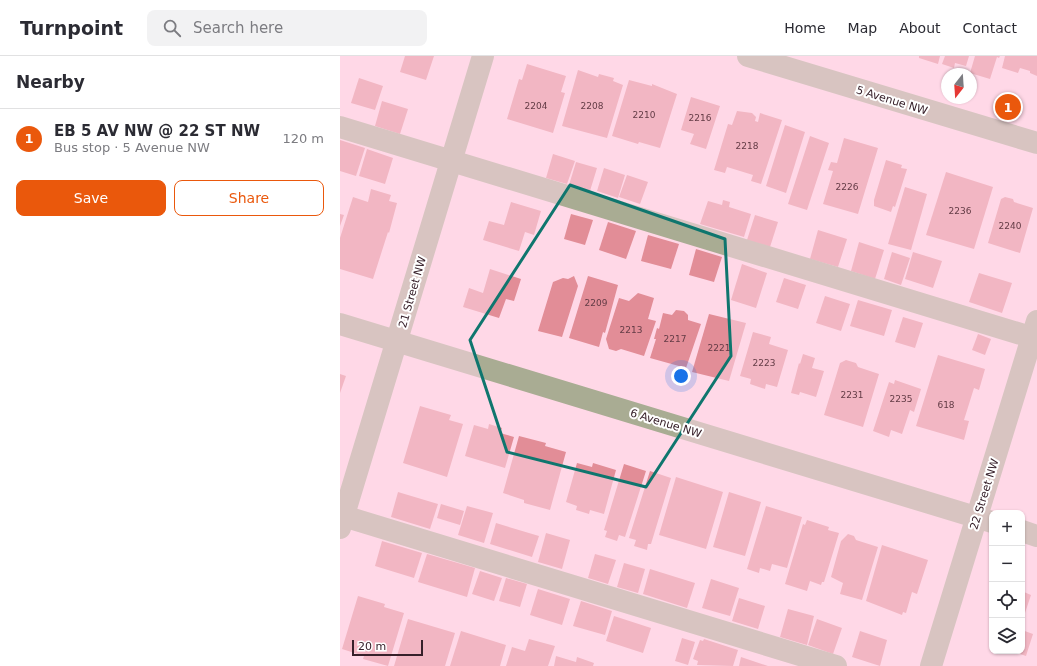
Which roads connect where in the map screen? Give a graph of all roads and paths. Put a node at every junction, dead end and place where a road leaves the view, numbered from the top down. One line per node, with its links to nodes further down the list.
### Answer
1 (483, 56): 5 (street, 21 Street NW)
2 (748, 56): 4 (street, 5 Avenue NW)
3 (340, 127): 5 (street)
4 (1037, 143)
5 (451, 160): 7 (street); 8 (street, 21 Street NW)
6 (340, 324): 8 (street, 6 Avenue NW)
7 (1035, 333): 10 (street, 22 Street NW)
8 (397, 342): 9 (street, 21 Street NW); 10 (street, 6 Avenue NW)
9 (341, 520): 13 (street)
10 (984, 520): 14 (street, 22 Street NW)
11 (1025, 532): 12 (street)
12 (1037, 536)
13 (836, 666)
14 (931, 666)

